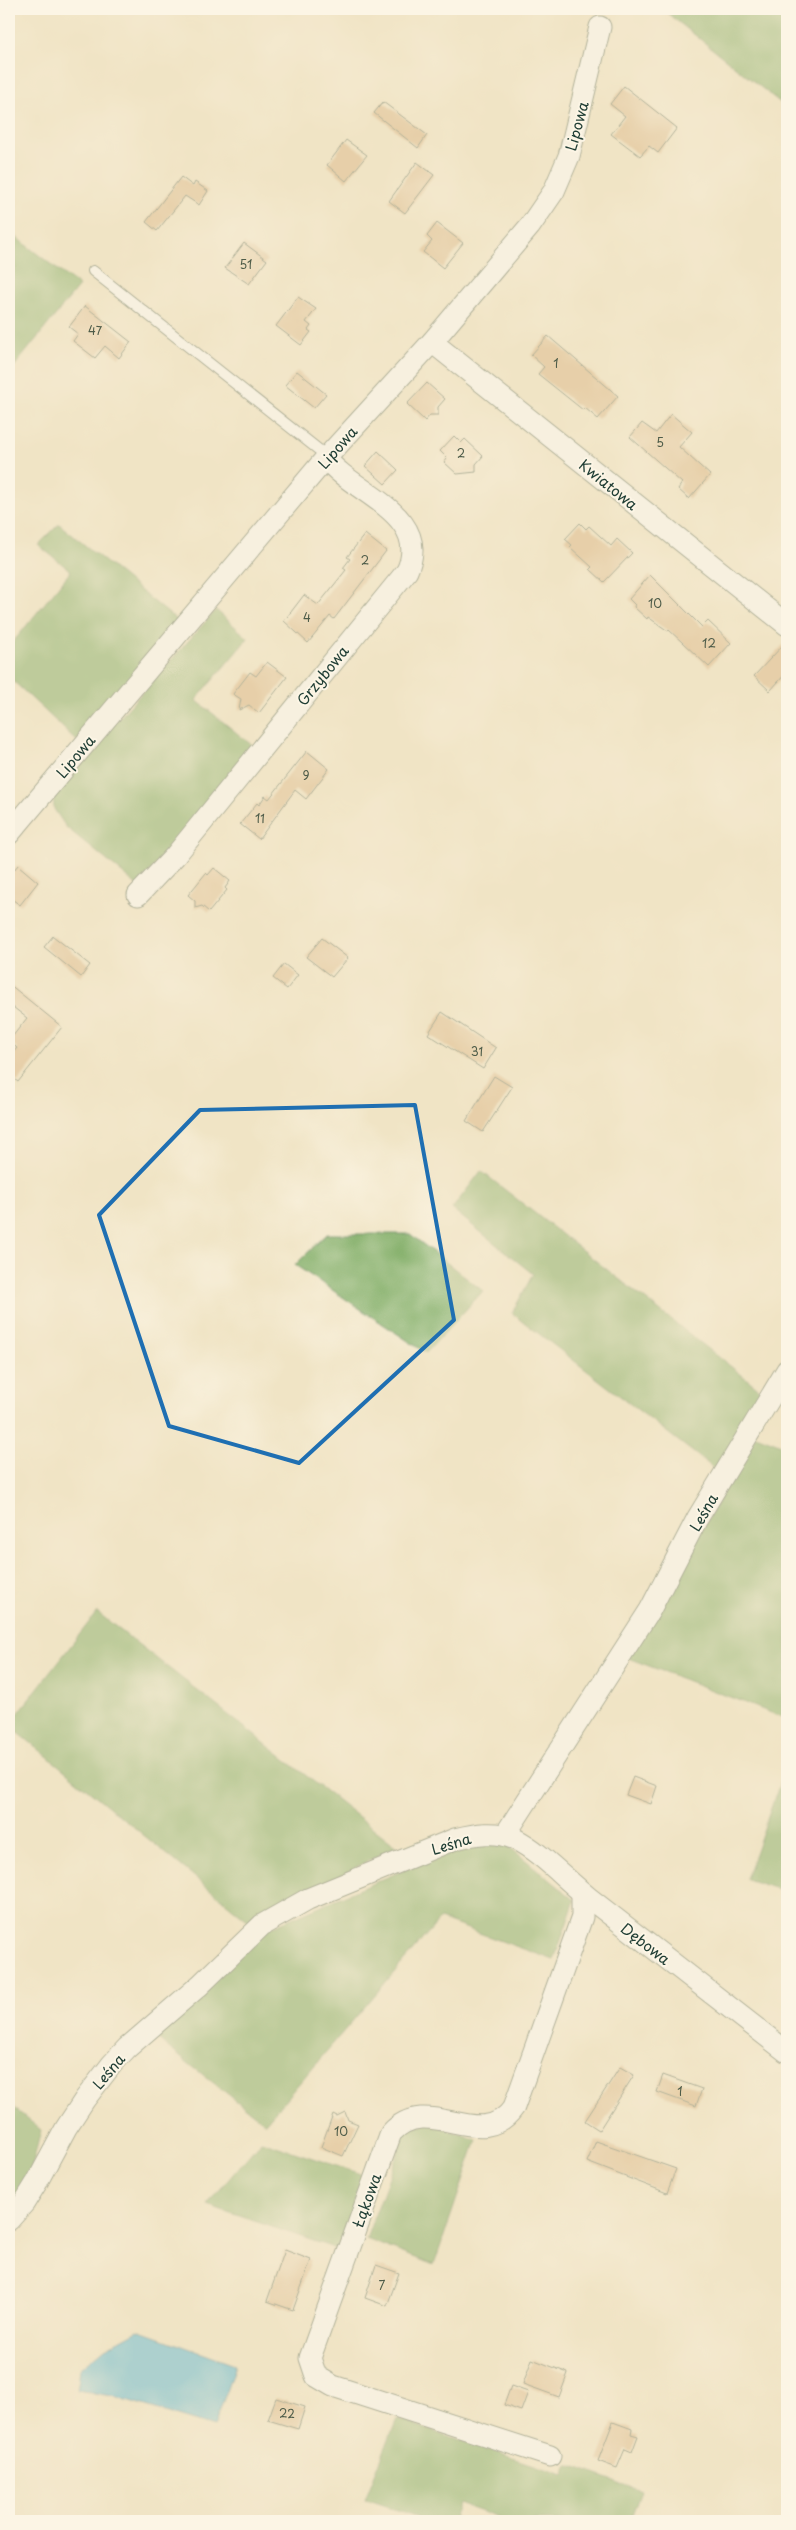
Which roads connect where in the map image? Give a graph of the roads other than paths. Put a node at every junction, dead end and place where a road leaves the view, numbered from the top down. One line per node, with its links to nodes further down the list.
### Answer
1 (600, 27): 3 (street, Lipowa)
2 (93, 271): 4 (lane)
3 (432, 342): 4 (street, Lipowa); 5 (street, Kwiatowa)
4 (326, 458): 6 (street, Lipowa); 7 (street, Grzybowa)
5 (787, 625)
6 (9, 834)
7 (138, 896)
8 (787, 1370): 9 (street, Leśna)
9 (505, 1835): 10 (street, Dębowa); 12 (street, Leśna)
10 (582, 1893): 11 (street, Dębowa); 13 (street, Łąkowa)
11 (787, 2052)
12 (9, 2220)
13 (550, 2456)

